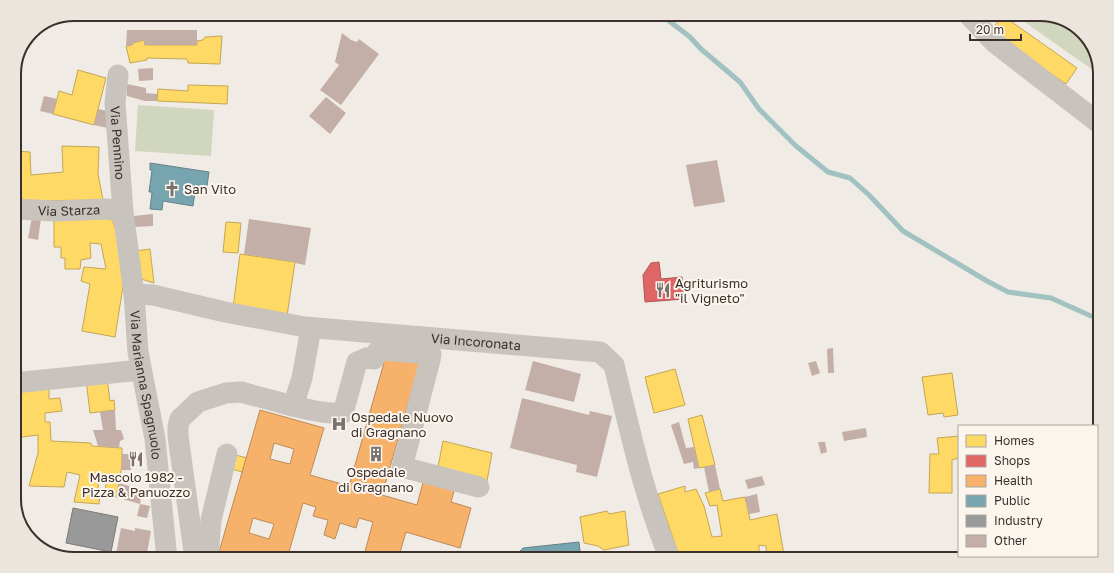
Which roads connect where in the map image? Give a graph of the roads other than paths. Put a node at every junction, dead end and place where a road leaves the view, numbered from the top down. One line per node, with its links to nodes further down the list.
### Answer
1 (975, 21): 3 (street)
2 (118, 75): 5 (street, Via Pennino)
3 (1093, 119)
4 (21, 209): 5 (street, Via Starza)
5 (123, 212): 6 (street, Via Marianna Spagnuolo)
6 (134, 294): 7 (street, Via Incoronata); 8 (street, Via Marianna Spagnuolo)
7 (311, 328): 10 (street); 16 (street, Via Incoronata)
8 (141, 370): 9 (street); 13 (street, Via Marianna Spagnuolo)
9 (21, 382)
10 (293, 406): 12 (street); 14 (street)
11 (227, 454): 15 (street)
12 (479, 486)
13 (165, 552)
14 (195, 552)
15 (208, 552)
16 (667, 552)

